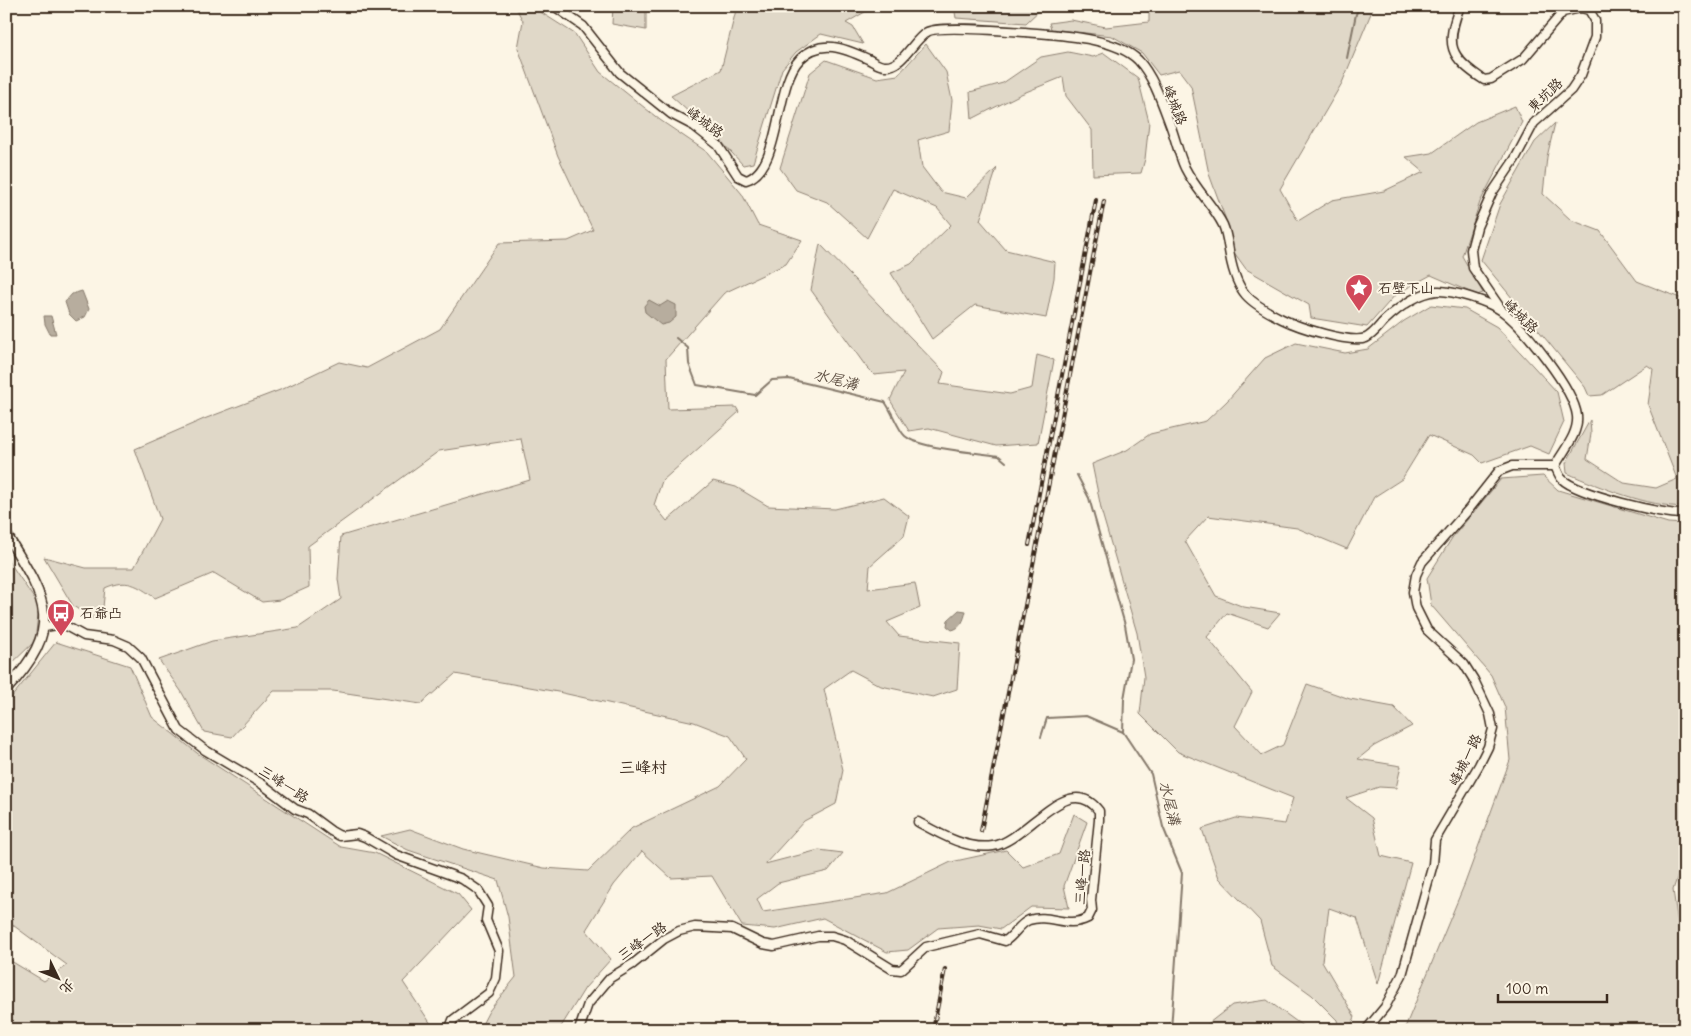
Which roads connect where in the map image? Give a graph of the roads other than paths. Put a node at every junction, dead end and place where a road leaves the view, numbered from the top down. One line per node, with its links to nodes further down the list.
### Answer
1 (554, 6): 3 (street, 峰城路)
2 (1460, 6): 3 (street, 東坑路)
3 (1504, 312): 4 (street, 峰城路)
4 (1555, 466): 5 (street); 12 (street, 峰城一路)
5 (1685, 514)
6 (6, 534): 7 (street)
7 (45, 627): 8 (street); 10 (street, 三峰一路)
8 (6, 690)
9 (918, 822): 11 (street, 三峰一路)
10 (449, 1030)
11 (580, 1030)
12 (1366, 1030)

